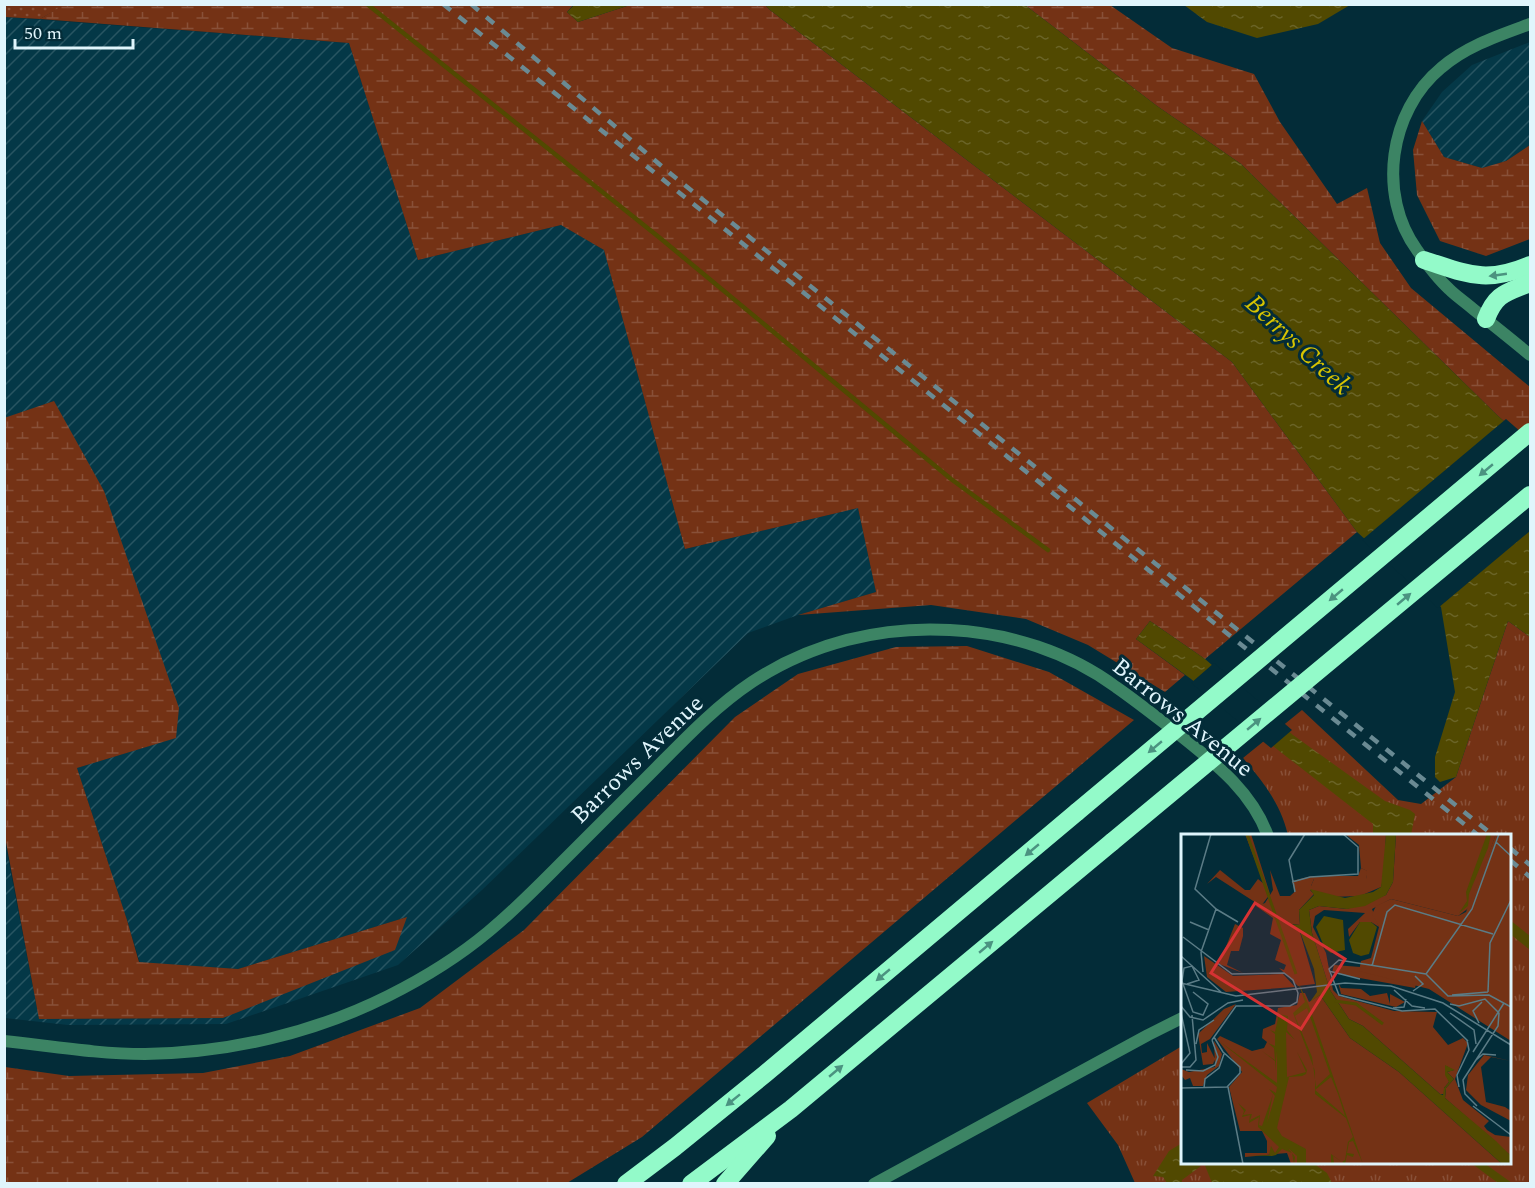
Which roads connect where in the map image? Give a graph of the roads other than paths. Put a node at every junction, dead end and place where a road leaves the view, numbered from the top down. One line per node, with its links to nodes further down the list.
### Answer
1 (1530, 24): 2 (street)
2 (1424, 260): 3 (highway, one-way to 2); 5 (street)
3 (1530, 265)
4 (1530, 283): 5 (highway)
5 (1486, 319): 6 (street)
6 (1530, 355)
7 (1530, 432): 13 (highway, one-way to 13, bridge)
8 (1530, 495): 12 (highway, one-way to 8, bridge)
9 (1267, 834): 11 (street, Barrows Avenue)
10 (1181, 1019): 16 (street)
11 (4, 1041)
12 (790, 1109): 14 (highway); 15 (highway)
13 (626, 1184)
14 (691, 1184)
15 (724, 1184)
16 (874, 1184)

